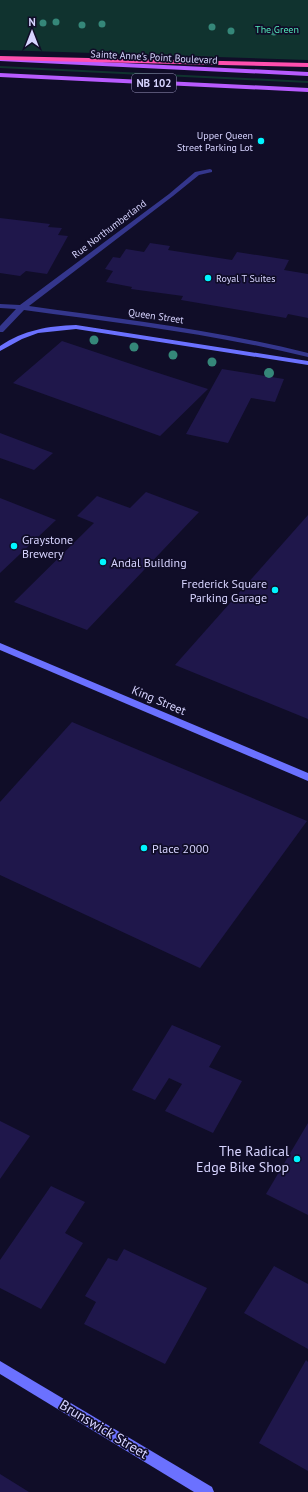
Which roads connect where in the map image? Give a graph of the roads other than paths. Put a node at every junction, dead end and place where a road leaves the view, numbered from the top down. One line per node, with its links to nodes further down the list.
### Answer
1 (0, 58): 2 (highway); 3 (main road, Sainte Anne's Point Boulevard / NB 102)
2 (308, 65)
3 (308, 74)
4 (0, 75): 5 (main road, NB 102)
5 (308, 90)
6 (210, 172): 8 (street, Rue Northumberland)
7 (0, 306): 8 (street, Queen Street)
8 (22, 307): 9 (street, Rue Northumberland); 11 (street, Queen Street)
9 (0, 330)
10 (0, 349): 12 (main road, Queen Street)
11 (308, 355)
12 (308, 363)
13 (0, 646): 14 (main road, King Street)
14 (308, 777)
15 (0, 1367): 16 (main road, Brunswick Street)
16 (207, 1492)

